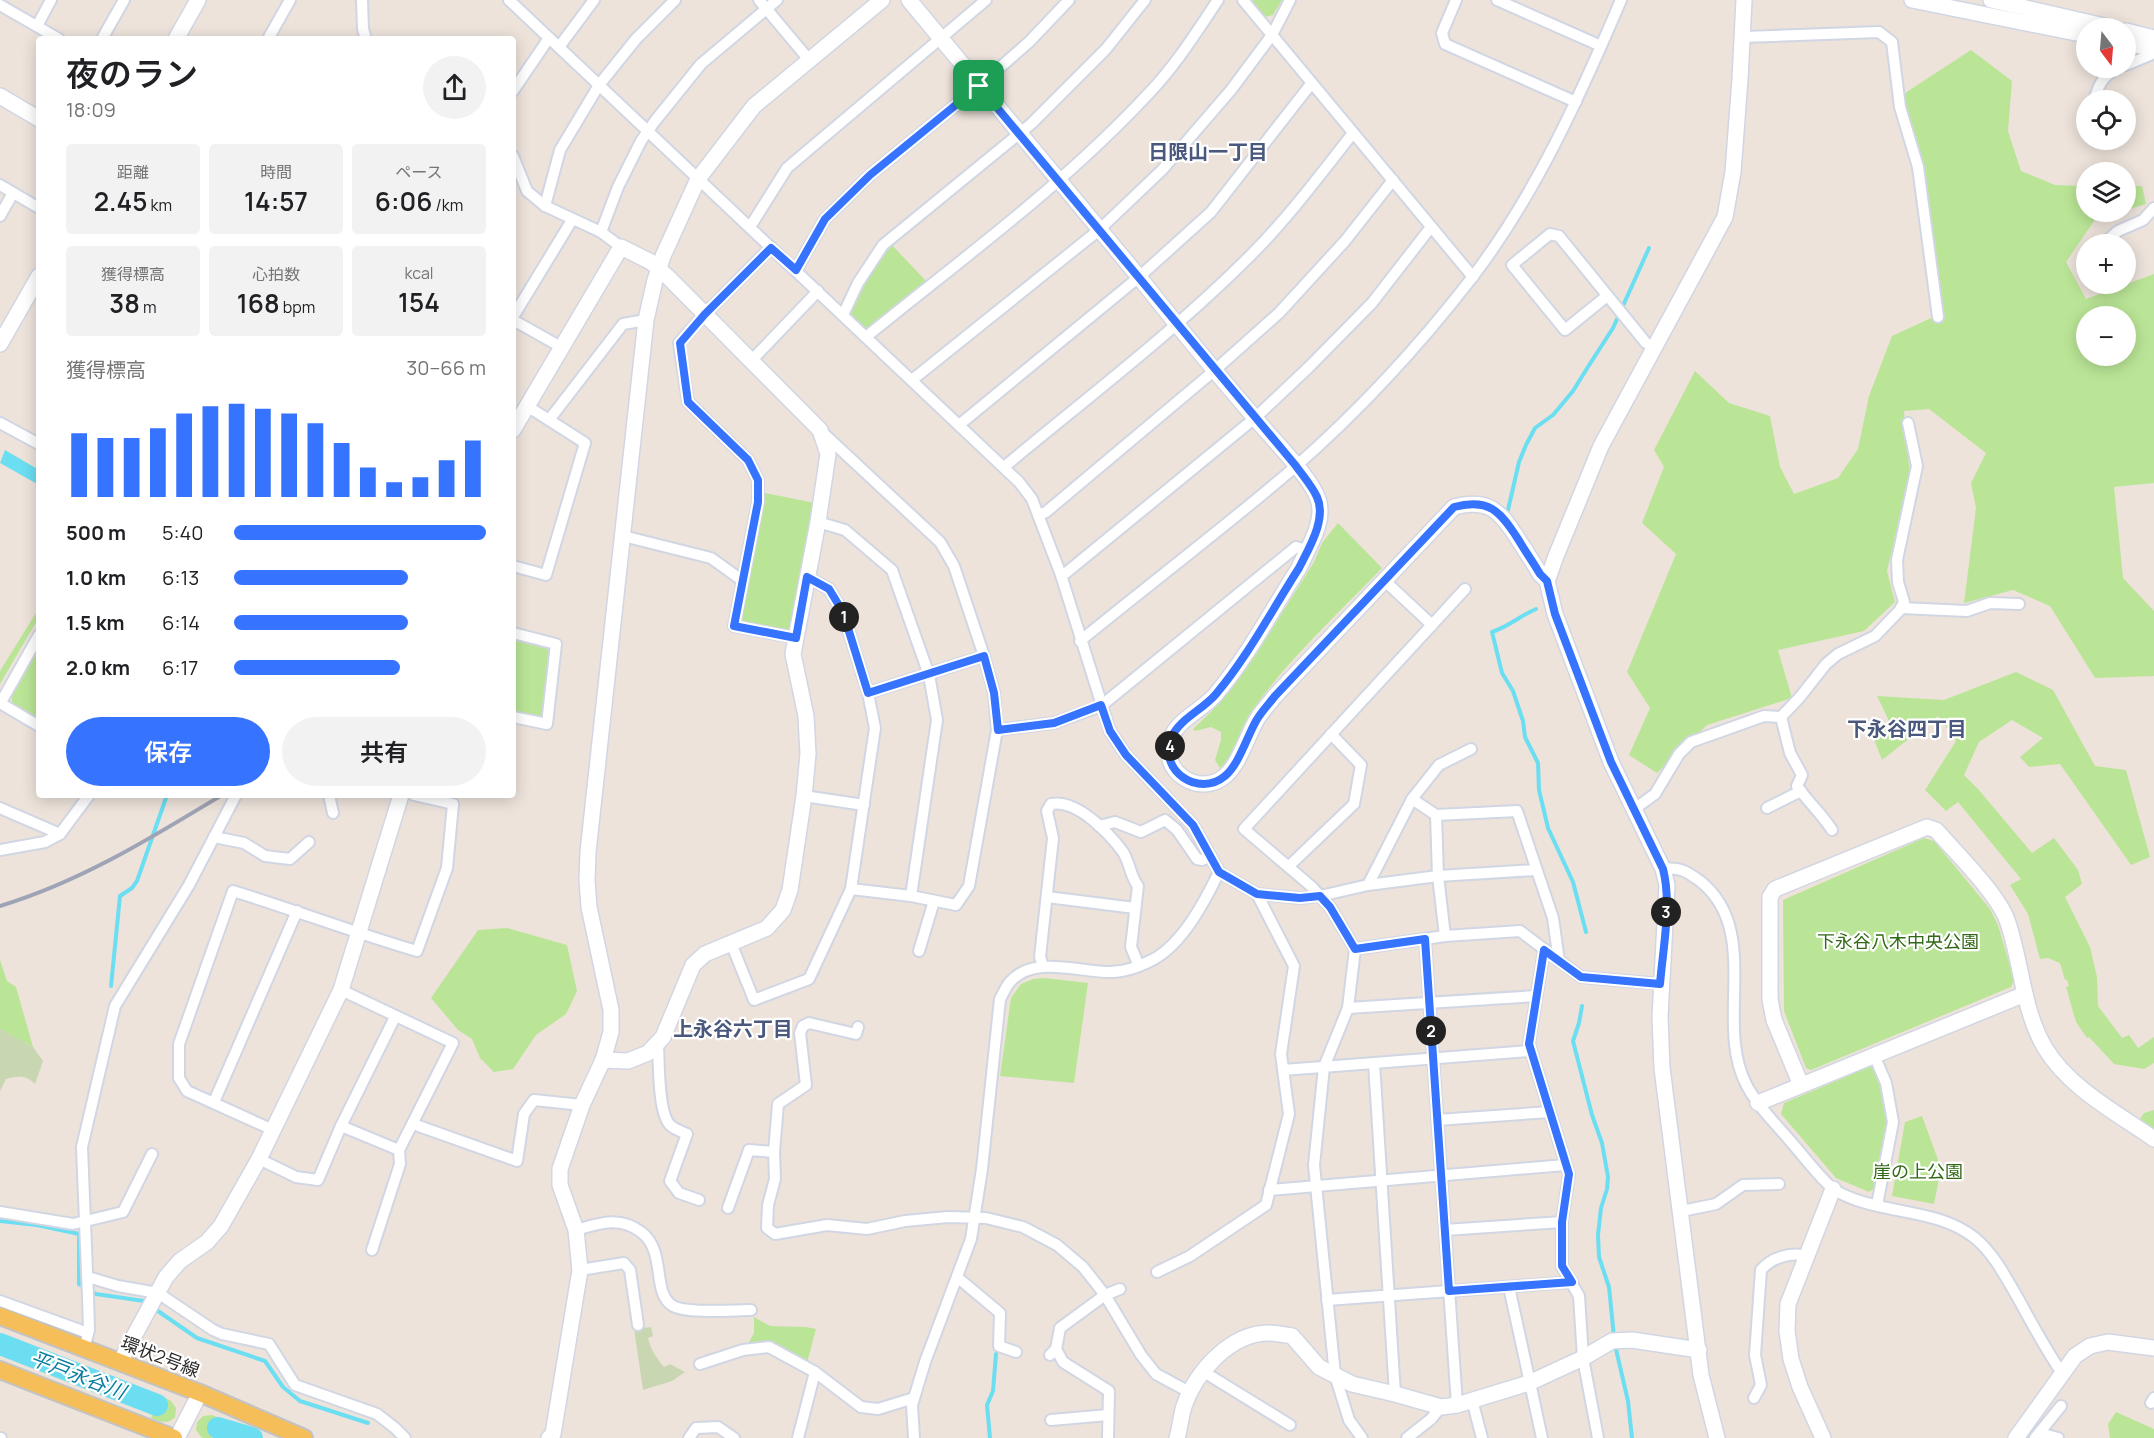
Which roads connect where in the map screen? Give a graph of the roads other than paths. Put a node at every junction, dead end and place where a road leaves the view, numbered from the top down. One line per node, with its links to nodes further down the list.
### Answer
1 (51, 0): 27 (street)
2 (124, 0): 32 (street)
3 (198, 0): 33 (street)
4 (290, 0): 34 (street)
5 (362, 0): 35 (street)
6 (509, 0): 37 (street)
7 (594, 0): 42 (street)
8 (675, 0): 47 (street)
9 (777, 0): 24 (street)
10 (882, 0): 44 (street)
11 (909, 0): 39 (street)
12 (986, 0): 39 (street)
13 (1069, 0): 48 (street)
14 (1145, 0): 55 (street)
15 (1218, 0): 59 (street)
16 (1243, 0): 30 (street)
17 (1290, 0): 30 (street)
18 (1456, 0): 51 (street)
19 (1497, 0): 41 (street)
20 (1620, 0): 41 (street)
21 (1744, 0): 36 (street)
22 (1912, 0): 28 (street)
23 (1991, 0): 26 (street)
24 (763, 4): 44 (street); 53 (street)
25 (0, 5): 27 (street)
26 (2076, 20)
27 (37, 26): 31 (street)
28 (2076, 33)
29 (2136, 34): 38 (street)
30 (1272, 35): 46 (street); 69 (street)
31 (54, 36)
32 (104, 36)
33 (178, 36)
34 (270, 36)
35 (362, 36)
36 (1743, 37): 84 (street); 91 (street)
37 (549, 38): 42 (street); 49 (street)
38 (2154, 38)
39 (939, 39): 48 (street); 67 (street)
40 (2136, 45): 43 (street)
41 (1601, 46): 51 (street)
42 (559, 47): 47 (street)
43 (2154, 49): 45 (street)
44 (810, 61): 57 (street)
45 (2136, 61)
46 (1311, 84): 54 (street); 76 (street)
47 (599, 85): 53 (street); 63 (street)
48 (979, 86): 55 (street); 75 (street)
49 (516, 87)
50 (0, 96): 52 (street)
51 (1576, 102): 77 (street)
52 (36, 116)
53 (649, 131): 57 (street); 70 (street)
54 (1353, 133): 58 (street); 87 (street)
55 (1020, 135): 59 (street); 83 (street)
56 (516, 164): 63 (street)
57 (698, 179): 67 (street); 74 (street)
58 (1393, 180): 68 (street); 93 (street)
59 (1059, 181): 69 (street); 88 (street)
60 (0, 185): 61 (street)
61 (13, 193): 62 (street); 65 (street)
62 (36, 206)
63 (545, 206): 66 (street)
64 (2154, 208): 71 (street)
65 (0, 216)
66 (572, 220): 70 (street); 81 (street)
67 (750, 227): 73 (street)
68 (1431, 227): 77 (street); 96 (street)
69 (1099, 230): 76 (street); 94 (street)
70 (601, 232): 72 (street)
71 (2115, 234)
72 (621, 247): 74 (street); 90 (street)
73 (771, 248): 75 (street); 82 (street)
74 (659, 268): 82 (street); 85 (street)
75 (796, 270): 79 (street)
76 (1139, 277): 87 (street); 101 (street)
77 (1473, 277): 104 (street)
78 (36, 281): 89 (street)
79 (818, 291): 83 (street); 92 (street)
80 (1610, 300): 80 (street); 91 (street)
81 (516, 314)
82 (705, 314): 92 (street); 113 (street)
83 (843, 315): 88 (street)
84 (1938, 317)
85 (646, 320): 97 (street); 108 (street)
86 (516, 321): 90 (street)
87 (1176, 324): 93 (street); 105 (street)
88 (866, 337): 94 (street)
89 (0, 344)
90 (561, 347): 95 (street)
91 (1653, 347): 115 (street)
92 (751, 361): 102 (street)
93 (1215, 370): 96 (street); 106 (street)
94 (912, 380): 101 (street)
95 (527, 406): 97 (street); 100 (street)
96 (1255, 418): 104 (street); 111 (street)
97 (549, 420): 110 (street)
98 (0, 423): 103 (street)
99 (1908, 423): 118 (street)
100 (516, 425)
101 (959, 425): 105 (street)
102 (820, 430): 107 (street); 124 (street)
103 (36, 439)
104 (1296, 466): 109 (street); 123 (street)
105 (1004, 467): 106 (street)
106 (1038, 515): 111 (street)
107 (818, 522): 112 (street); 125 (street)
108 (623, 536): 113 (street); 192 (street)
109 (1308, 550): 114 (street); 128 (street)
110 (516, 567)
111 (1061, 575): 123 (street)
112 (807, 577): 121 (street); 126 (street)
113 (743, 581): 121 (street)
114 (1385, 581): 115 (street); 119 (street)
115 (1547, 581): 146 (street)
116 (1465, 589): 119 (street)
117 (2019, 604): 118 (street)
118 (1901, 608): 129 (street)
119 (1432, 625): 133 (street)
120 (516, 634): 130 (street)
121 (796, 638): 136 (street)
122 (36, 640): 127 (street)
123 (1080, 641): 128 (street)
124 (984, 656): 125 (street); 132 (street)
125 (929, 675): 126 (street); 164 (street)
126 (868, 693): 143 (street)
127 (0, 703): 131 (street)
128 (1101, 705): 132 (street); 155 (street)
129 (1781, 717): 135 (street); 146 (street)
130 (516, 718)
131 (36, 724)
132 (998, 730): 167 (street)
133 (1331, 735): 156 (street); 156 (street)
134 (1471, 748): 142 (street)
135 (1801, 791): 145 (street); 150 (street)
136 (804, 796): 143 (street); 173 (street)
137 (87, 798): 151 (street)
138 (234, 798): 152 (street)
139 (330, 798): 147 (street)
140 (400, 798): 170 (street)
141 (427, 798): 170 (street)
142 (1412, 799): 148 (street); 161 (street)
143 (864, 805): 162 (street)
144 (0, 808): 151 (street)
145 (1767, 808)
146 (1633, 810): 157 (street)
147 (333, 813)
148 (1436, 815): 158 (street); 160 (street)
149 (1099, 826): 155 (street); 166 (street); 168 (street)
150 (1832, 830)
151 (60, 834): 154 (street)
152 (214, 837): 153 (street); 223 (street)
153 (309, 842)
154 (0, 850)
155 (1210, 856): 159 (street)
156 (1289, 866): 165 (street)
157 (1663, 869): 180 (street); 198 (street)
158 (1536, 870): 160 (street); 177 (street)
159 (1219, 872): 163 (street); 179 (street)
160 (1438, 876): 161 (street); 171 (street)
161 (1368, 885): 165 (street)
162 (851, 889): 164 (street); 173 (street)
163 (1257, 894): 165 (street); 195 (street)
164 (911, 896): 167 (street)
165 (1320, 896): 174 (street)
166 (1047, 897): 168 (street); 178 (street)
167 (934, 902): 176 (street)
168 (1135, 908): 179 (street)
169 (297, 911): 170 (street); 197 (street); 197 (street)
170 (359, 934): 181 (street)
171 (1445, 936): 172 (street); 175 (street)
172 (1425, 939): 174 (street); 184 (street)
173 (731, 943): 188 (street)
174 (1355, 949): 185 (street)
175 (1544, 950): 177 (street); 183 (street)
176 (919, 951)
177 (1559, 961): 180 (street)
178 (1043, 966): 179 (street); 222 (street)
179 (1139, 966)
180 (1660, 984): 220 (street)
181 (341, 990): 186 (street); 204 (street)
182 (2025, 994): 190 (street); 196 (street); 205 (street)
183 (1536, 996): 184 (street); 189 (street)
184 (1430, 1002): 185 (street); 191 (street)
185 (1348, 1008): 194 (street)
186 (395, 1017): 202 (street); 203 (street)
187 (858, 1027): 207 (street)
188 (658, 1044): 192 (street); 217 (street)
189 (1530, 1051): 191 (street); 200 (street)
190 (1874, 1056): 196 (street); 218 (street)
191 (1433, 1059): 193 (street); 201 (street)
192 (603, 1060): 199 (street)
193 (1374, 1063): 194 (street); 212 (street)
194 (1324, 1067): 195 (street); 214 (street)
195 (1283, 1070): 215 (street)
196 (1801, 1085): 198 (street)
197 (214, 1102): 204 (street)
198 (1758, 1103): 216 (street)
199 (582, 1105): 202 (street); 225 (street)
200 (1549, 1112): 201 (street); 210 (street)
201 (1437, 1120): 211 (street)
202 (413, 1124): 206 (street)
203 (341, 1126): 206 (street); 209 (street)
204 (273, 1130): 209 (street)
205 (2154, 1139)
206 (399, 1150): 227 (street)
207 (774, 1152): 219 (street); 222 (street)
208 (152, 1154): 223 (street)
209 (259, 1159): 237 (street)
210 (1565, 1165): 211 (street); 224 (street)
211 (1441, 1175): 212 (street); 226 (street)
212 (1381, 1180): 214 (street); 239 (street)
213 (1779, 1184): 220 (street)
214 (1316, 1186): 215 (street); 240 (street)
215 (1269, 1190): 230 (street)
216 (1833, 1190): 218 (street); 228 (street)
217 (699, 1200)
218 (1877, 1205): 256 (street)
219 (728, 1208)
220 (1682, 1210): 247 (street)
221 (0, 1212): 223 (street)
222 (974, 1218): 231 (street); 238 (street)
223 (85, 1221): 232 (street)
224 (1562, 1222): 226 (street); 233 (street)
225 (576, 1230): 229 (street); 242 (street)
226 (1445, 1230): 236 (street)
227 (372, 1250)
228 (1807, 1256): 262 (street); 287 (street)
229 (580, 1270): 244 (street); 274 (street)
230 (1157, 1272)
231 (957, 1277): 248 (street); 261 (street)
232 (88, 1281): 237 (street); 245 (street)
233 (1572, 1282): 234 (street); 249 (street)
234 (1509, 1287): 236 (street); 257 (street)
235 (1120, 1289): 238 (street)
236 (1449, 1291): 239 (street); 264 (street)
237 (157, 1294): 250 (street); 273 (street)
238 (1105, 1295): 259 (street); 267 (street)
239 (1389, 1296): 240 (street); 260 (street)
240 (1327, 1300): 255 (street)
241 (0, 1301): 245 (street)
242 (752, 1310)
243 (0, 1316): 245 (main road, 環状2号線)
244 (638, 1325)
245 (86, 1341): 250 (main road, 環状2号線)
246 (2154, 1348): 256 (street)
247 (1699, 1350): 249 (street); 286 (street)
248 (1016, 1352)
249 (1582, 1358): 257 (street); 285 (street)
250 (120, 1362): 258 (main road, 環状2号線)
251 (700, 1364): 253 (street)
252 (0, 1370): 271 (main road)
253 (815, 1372): 261 (street); 277 (street)
254 (1204, 1372): 255 (street); 259 (street); 269 (street)
255 (1335, 1375): 260 (street); 281 (street)
256 (2062, 1375): 288 (street)
257 (1529, 1383): 263 (street); 284 (street)
258 (200, 1393): 271 (street); 272 (main road, 環状2号線)
259 (1191, 1393): 280 (street)
260 (1395, 1394): 266 (street)
261 (914, 1398): 278 (street)
262 (1754, 1398)
263 (1472, 1400): 264 (street); 283 (street)
264 (1457, 1405): 266 (street)
265 (2061, 1406): 270 (street)
266 (1441, 1407): 282 (street)
267 (1108, 1415): 268 (street); 279 (street)
268 (1051, 1420)
269 (1290, 1425)
270 (2037, 1435): 289 (street)
271 (176, 1438)
272 (304, 1438)
273 (405, 1438)
274 (549, 1438)
275 (689, 1438): 276 (street)
276 (734, 1438)
277 (798, 1438)
278 (914, 1438)
279 (1108, 1438)
280 (1178, 1438)
281 (1362, 1438)
282 (1407, 1438)
283 (1482, 1438)
284 (1542, 1438)
285 (1598, 1438)
286 (1717, 1438)
287 (1823, 1438)
288 (2016, 1438)
289 (2058, 1438)

